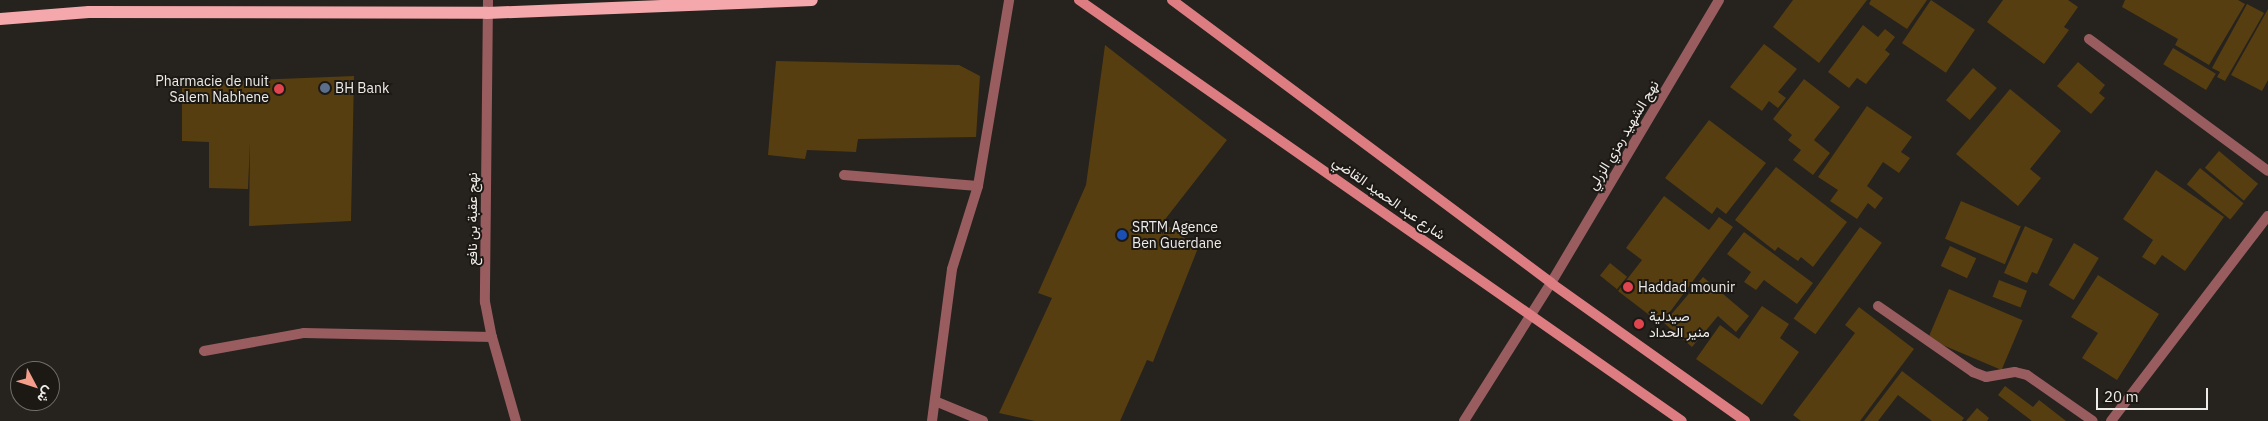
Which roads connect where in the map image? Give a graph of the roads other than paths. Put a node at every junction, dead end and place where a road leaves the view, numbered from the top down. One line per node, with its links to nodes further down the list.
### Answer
1 (488, 0): 7 (street, نهج عقبة بن نافع)
2 (812, 0): 7 (main road)
3 (1009, 0): 12 (street)
4 (1079, 0): 16 (main road, شارع عبد الحميد القاضي)
5 (1172, 0): 14 (main road, شارع عبد الحميد القاضي)
6 (1719, 0): 14 (street, نهج الشهيد رمزي الزرلي)
7 (487, 13): 8 (main road); 17 (street, نهج عقبة بن نافع)
8 (0, 19)
9 (2089, 39): 10 (street)
10 (2268, 171)
11 (844, 175): 12 (street)
12 (978, 186): 19 (street)
13 (2268, 216): 27 (street)
14 (1550, 283): 16 (street, نهج الشهيد رمزي الزرلي); 25 (main road, شارع عبد الحميد القاضي)
15 (1878, 306): 26 (street)
16 (1531, 314): 23 (street, نهج الشهيد رمزي الزرلي); 24 (main road, شارع عبد الحميد القاضي)
17 (492, 337): 18 (street); 20 (street, نهج عقبة بن نافع)
18 (204, 351)
19 (935, 401): 21 (street); 22 (street)
20 (516, 421)
21 (932, 421)
22 (983, 421)
23 (1464, 421)
24 (1682, 421)
25 (1745, 421)
26 (2093, 421)
27 (2111, 421)

